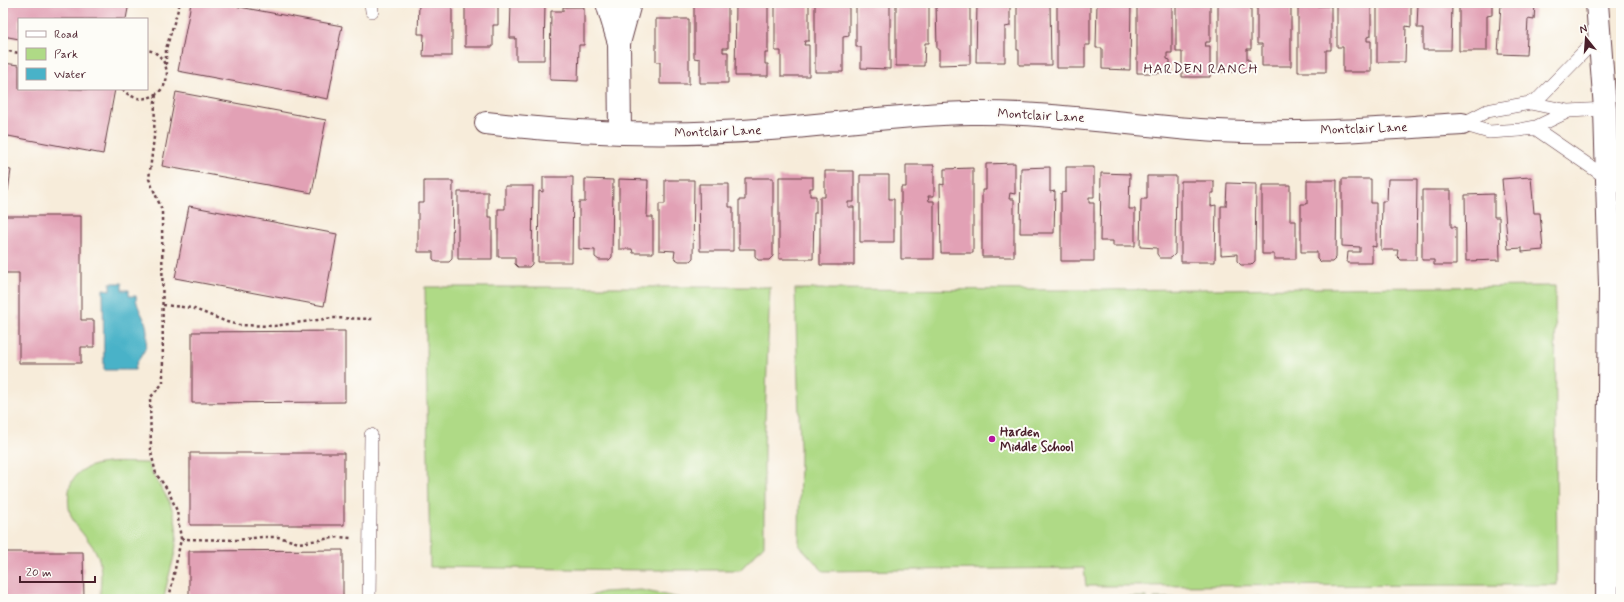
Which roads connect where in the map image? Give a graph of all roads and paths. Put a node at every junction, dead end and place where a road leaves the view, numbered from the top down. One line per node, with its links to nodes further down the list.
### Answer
1 (180, 3): 10 (path)
2 (607, 3): 6 (street)
3 (630, 3): 6 (street)
4 (1597, 3): 5 (street)
5 (1600, 35): 13 (lane); 14 (street)
6 (619, 43): 19 (street)
7 (3, 50): 9 (path)
8 (148, 50): 10 (path)
9 (18, 53)
10 (166, 66): 12 (path)
11 (123, 90): 12 (path)
12 (156, 95): 21 (path)
13 (1530, 103): 15 (lane); 17 (lane)
14 (1605, 109): 15 (lane); 20 (street)
15 (1569, 111): 18 (lane)
16 (486, 123): 19 (street, Montclair Lane)
17 (1462, 124): 18 (lane); 19 (street, Montclair Lane)
18 (1532, 128): 20 (lane)
19 (620, 133)
20 (1607, 178): 28 (street)
21 (163, 306): 22 (path); 24 (path)
22 (373, 319)
23 (371, 435): 25 (lane)
24 (181, 539): 25 (path); 26 (path)
25 (369, 539): 27 (lane)
26 (169, 599)
27 (369, 599)
28 (1607, 599)

